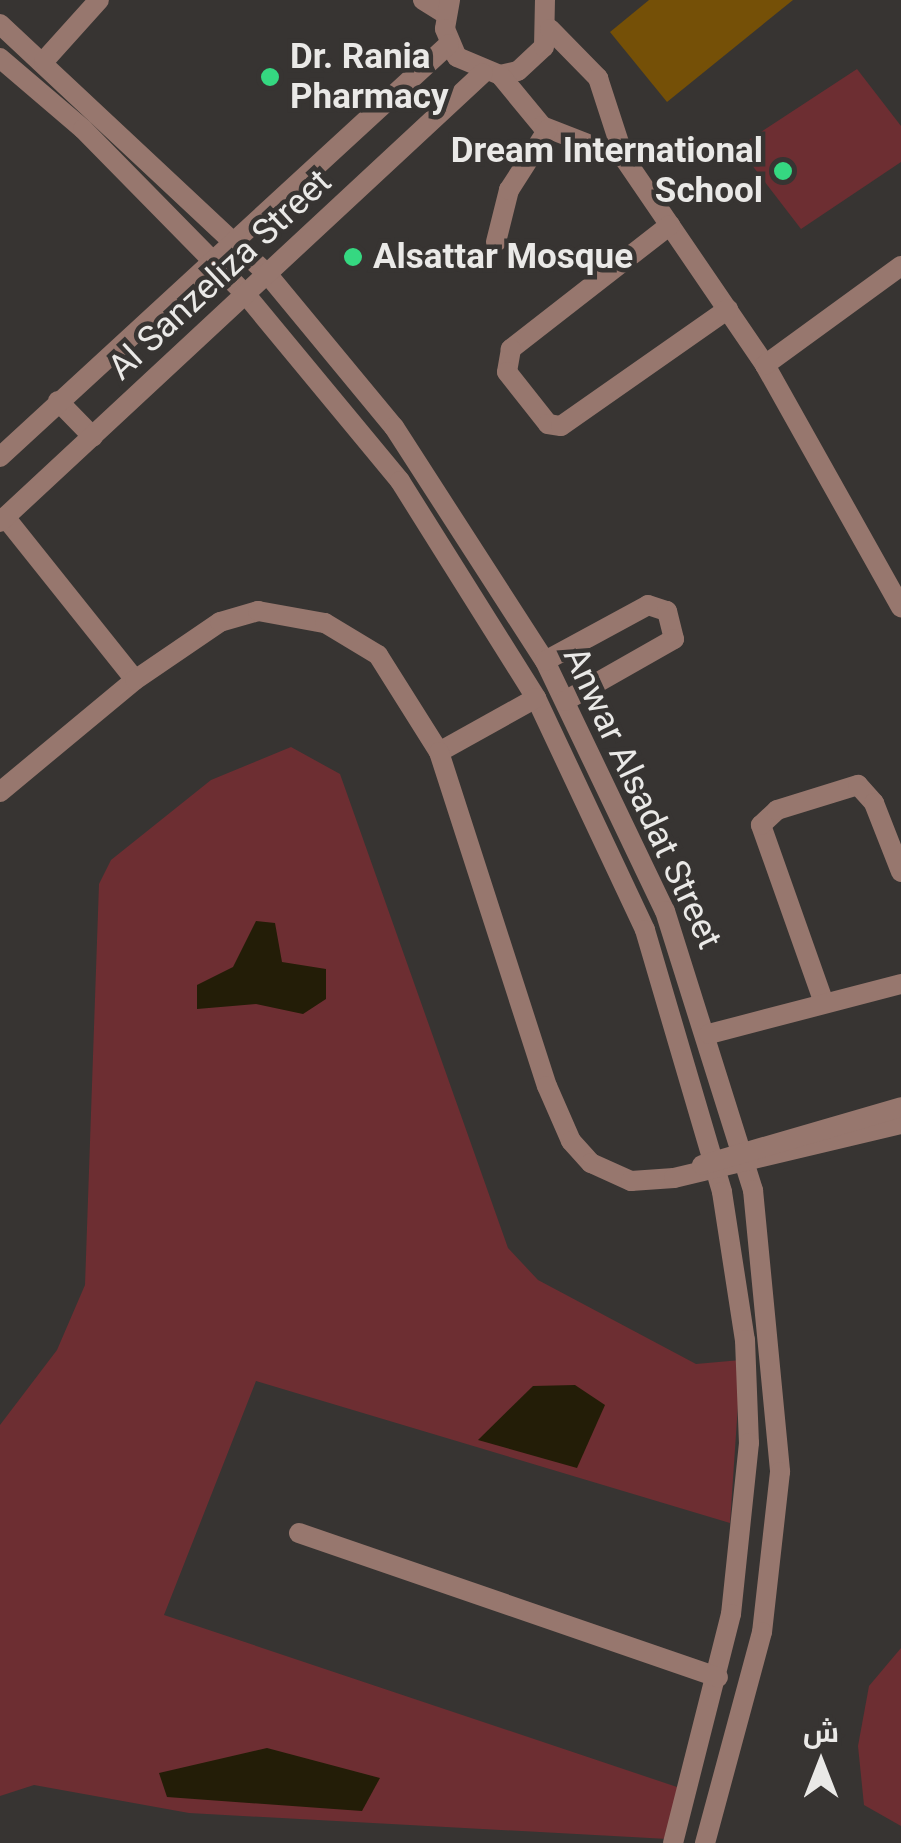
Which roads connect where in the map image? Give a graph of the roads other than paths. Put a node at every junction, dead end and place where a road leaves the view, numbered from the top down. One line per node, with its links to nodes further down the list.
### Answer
1 (99, 0): 8 (street)
2 (423, 0): 3 (street)
3 (448, 7): 6 (street)
4 (552, 11): 9 (street, Al Sanzeliza Street); 11 (street)
5 (0, 24): 8 (street, Anwar Alsadat Street)
6 (449, 44): 9 (street); 14 (street, Al Sanzeliza Street)
7 (0, 58): 15 (street, Anwar Alsadat Street)
8 (44, 61): 14 (street, Anwar Alsadat Street)
9 (492, 74): 10 (street); 17 (street, Al Sanzeliza Street)
10 (548, 129): 11 (street); 13 (street)
11 (624, 158): 12 (street)
12 (670, 225): 19 (street); 19 (street)
13 (496, 242)
14 (234, 243): 15 (street, Al Sanzeliza Street); 17 (street, Anwar Alsadat Street)
15 (214, 261): 18 (street, Anwar Alsadat Street); 21 (street, Al Sanzeliza Street)
16 (901, 266): 20 (street)
17 (268, 276): 18 (street, Al Sanzeliza Street); 26 (street, Anwar Alsadat Street)
18 (248, 296): 22 (street, Al Sanzeliza Street); 28 (street, Anwar Alsadat Street)
19 (728, 309): 20 (street)
20 (765, 364): 25 (street)
21 (58, 401): 22 (street); 23 (street, Al Sanzeliza Street)
22 (93, 437): 24 (street, Al Sanzeliza Street)
23 (0, 457)
24 (3, 520): 27 (street)
25 (901, 608)
26 (544, 661): 29 (street, Anwar Alsadat Street); 29 (street)
27 (135, 680): 30 (street); 31 (street)
28 (536, 698): 30 (street); 39 (street, Anwar Alsadat Street)
29 (566, 701): 35 (street, Anwar Alsadat Street)
30 (439, 752): 39 (street)
31 (0, 792)
32 (901, 872): 34 (street)
33 (901, 984): 34 (street)
34 (824, 1003): 35 (street)
35 (709, 1034): 38 (street, Anwar Alsadat Street)
36 (901, 1107): 38 (street)
37 (901, 1124): 38 (street)
38 (746, 1156): 39 (street); 43 (street, Anwar Alsadat Street)
39 (715, 1165): 41 (street, Anwar Alsadat Street)
40 (299, 1533): 41 (street)
41 (718, 1677): 42 (street, Anwar Alsadat Street)
42 (673, 1843)
43 (705, 1843)

